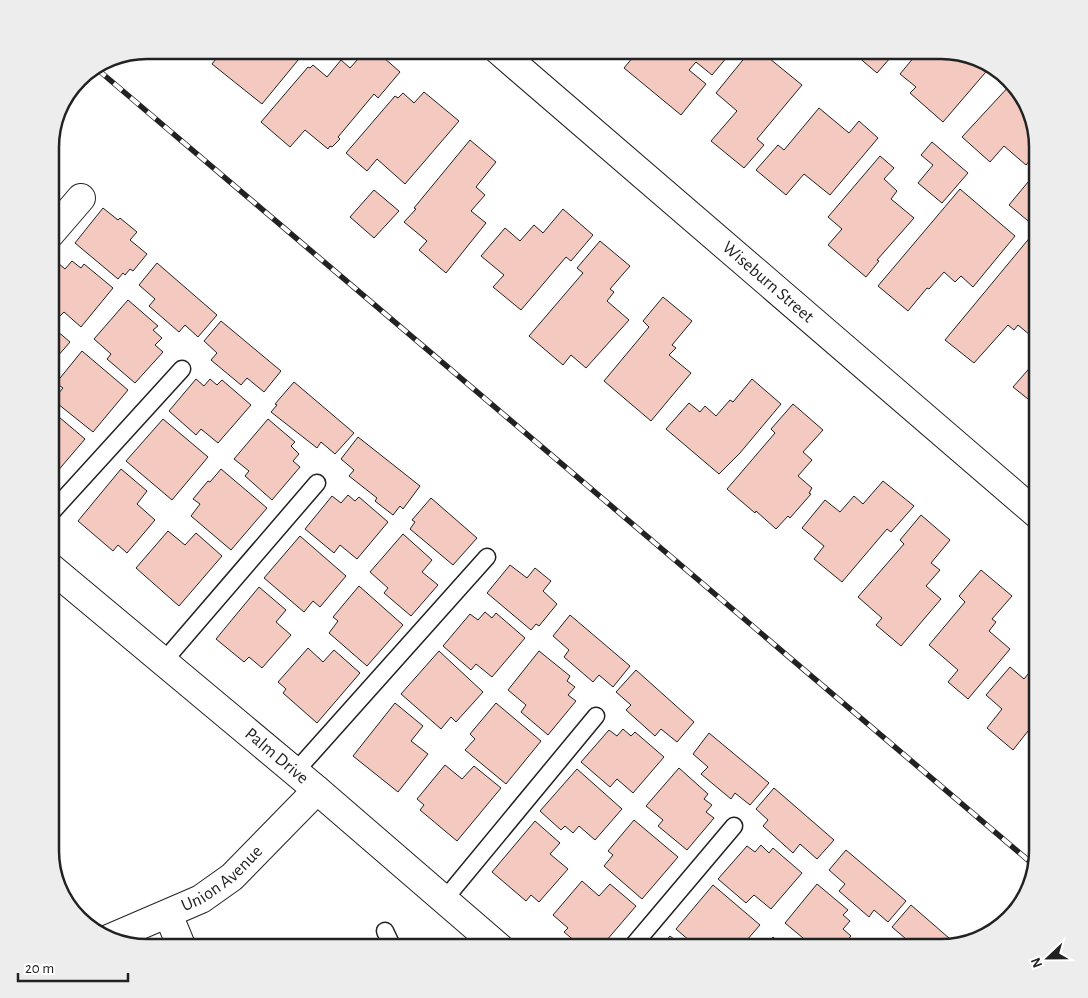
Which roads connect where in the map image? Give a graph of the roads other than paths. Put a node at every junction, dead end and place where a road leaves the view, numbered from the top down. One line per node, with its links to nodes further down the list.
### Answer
1 (508, 59): 7 (street, Wiseburn Street)
2 (81, 198): 3 (street)
3 (59, 224)
4 (182, 369): 6 (lane)
5 (317, 483): 10 (lane)
6 (59, 504)
7 (1029, 507)
8 (487, 557): 12 (lane)
9 (59, 576): 10 (street, Palm Drive)
10 (162, 662): 12 (street, Palm Drive)
11 (596, 716): 15 (lane)
12 (295, 772): 13 (street, Palm Drive)
13 (317, 790): 15 (street, Palm Drive); 16 (street, Union Avenue)
14 (734, 826): 22 (lane)
15 (444, 900): 21 (street, Palm Drive)
16 (168, 914): 18 (street, Union Avenue); 19 (street)
17 (386, 931): 20 (lane)
18 (123, 936)
19 (178, 939)
20 (389, 939)
21 (490, 939)
22 (639, 939)

